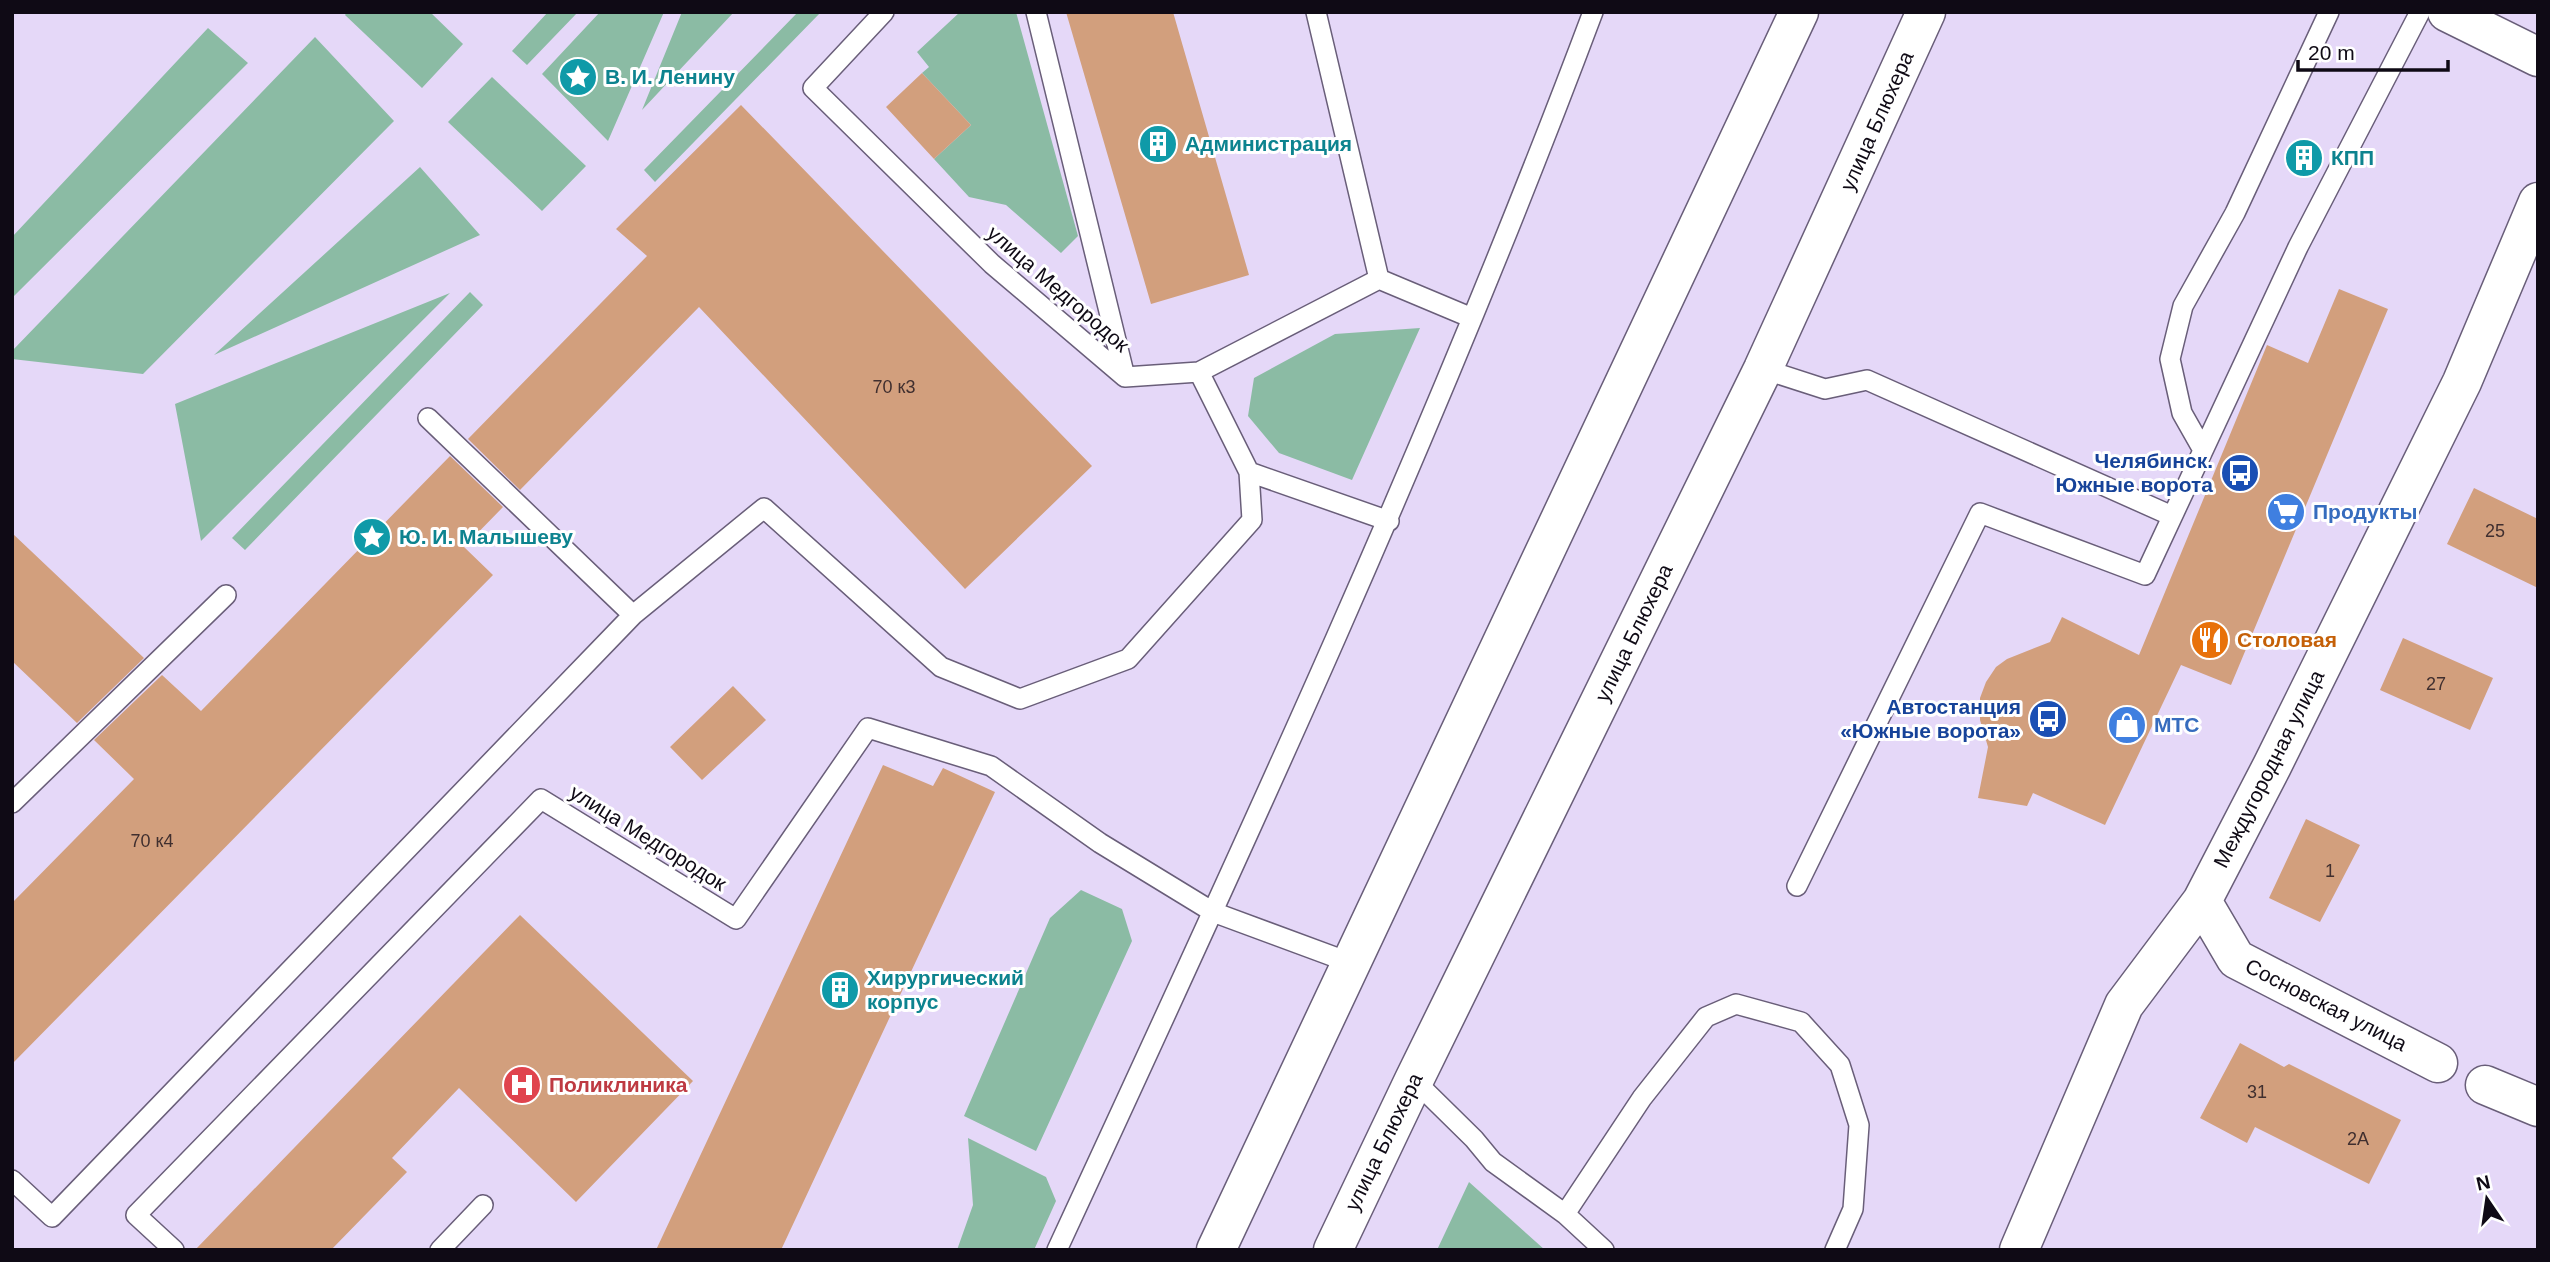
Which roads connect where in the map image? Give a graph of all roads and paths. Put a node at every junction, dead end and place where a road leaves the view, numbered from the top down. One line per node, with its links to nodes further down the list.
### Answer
1 (884, 12): 16 (lane, улица Медгородок)
2 (1036, 12): 16 (lane)
3 (1316, 12): 12 (lane)
4 (1593, 12): 13 (lane)
5 (1799, 12): 28 (main road)
6 (1926, 12): 14 (main road, улица Блюхера)
7 (2329, 12): 18 (lane)
8 (2420, 12): 18 (lane)
9 (2447, 12): 10 (main road)
10 (2538, 57)
11 (2538, 202): 26 (main road, Междугородная улица)
12 (1379, 279): 13 (lane); 15 (lane)
13 (1472, 318): 21 (lane)
14 (1763, 369): 20 (lane); 30 (main road, улица Блюхера)
15 (1199, 372): 16 (lane, улица Медгородок); 19 (lane)
16 (1125, 377)
17 (428, 418): 23 (lane)
18 (2203, 450): 20 (lane)
19 (1249, 472): 21 (lane); 23 (lane)
20 (2172, 516): 25 (lane)
21 (1388, 521): 27 (lane)
22 (226, 595): 24 (lane)
23 (634, 615): 33 (lane)
24 (12, 803)
25 (1797, 886)
26 (2202, 901): 29 (main road, Сосновская улица); 43 (main road, Междугородная улица)
27 (1213, 912): 28 (lane, улица Медгородок); 36 (lane, улица Медгородок); 38 (lane)
28 (1351, 963): 39 (main road)
29 (2438, 1063)
30 (1414, 1080): 35 (lane); 40 (main road, улица Блюхера)
31 (2485, 1084): 32 (main road)
32 (2538, 1107)
33 (12, 1180)
34 (483, 1205): 37 (lane)
35 (1565, 1214): 41 (lane); 42 (lane)
36 (174, 1250)
37 (440, 1250)
38 (1057, 1250)
39 (1216, 1250)
40 (1333, 1250)
41 (1604, 1250)
42 (1835, 1250)
43 (2019, 1250)

